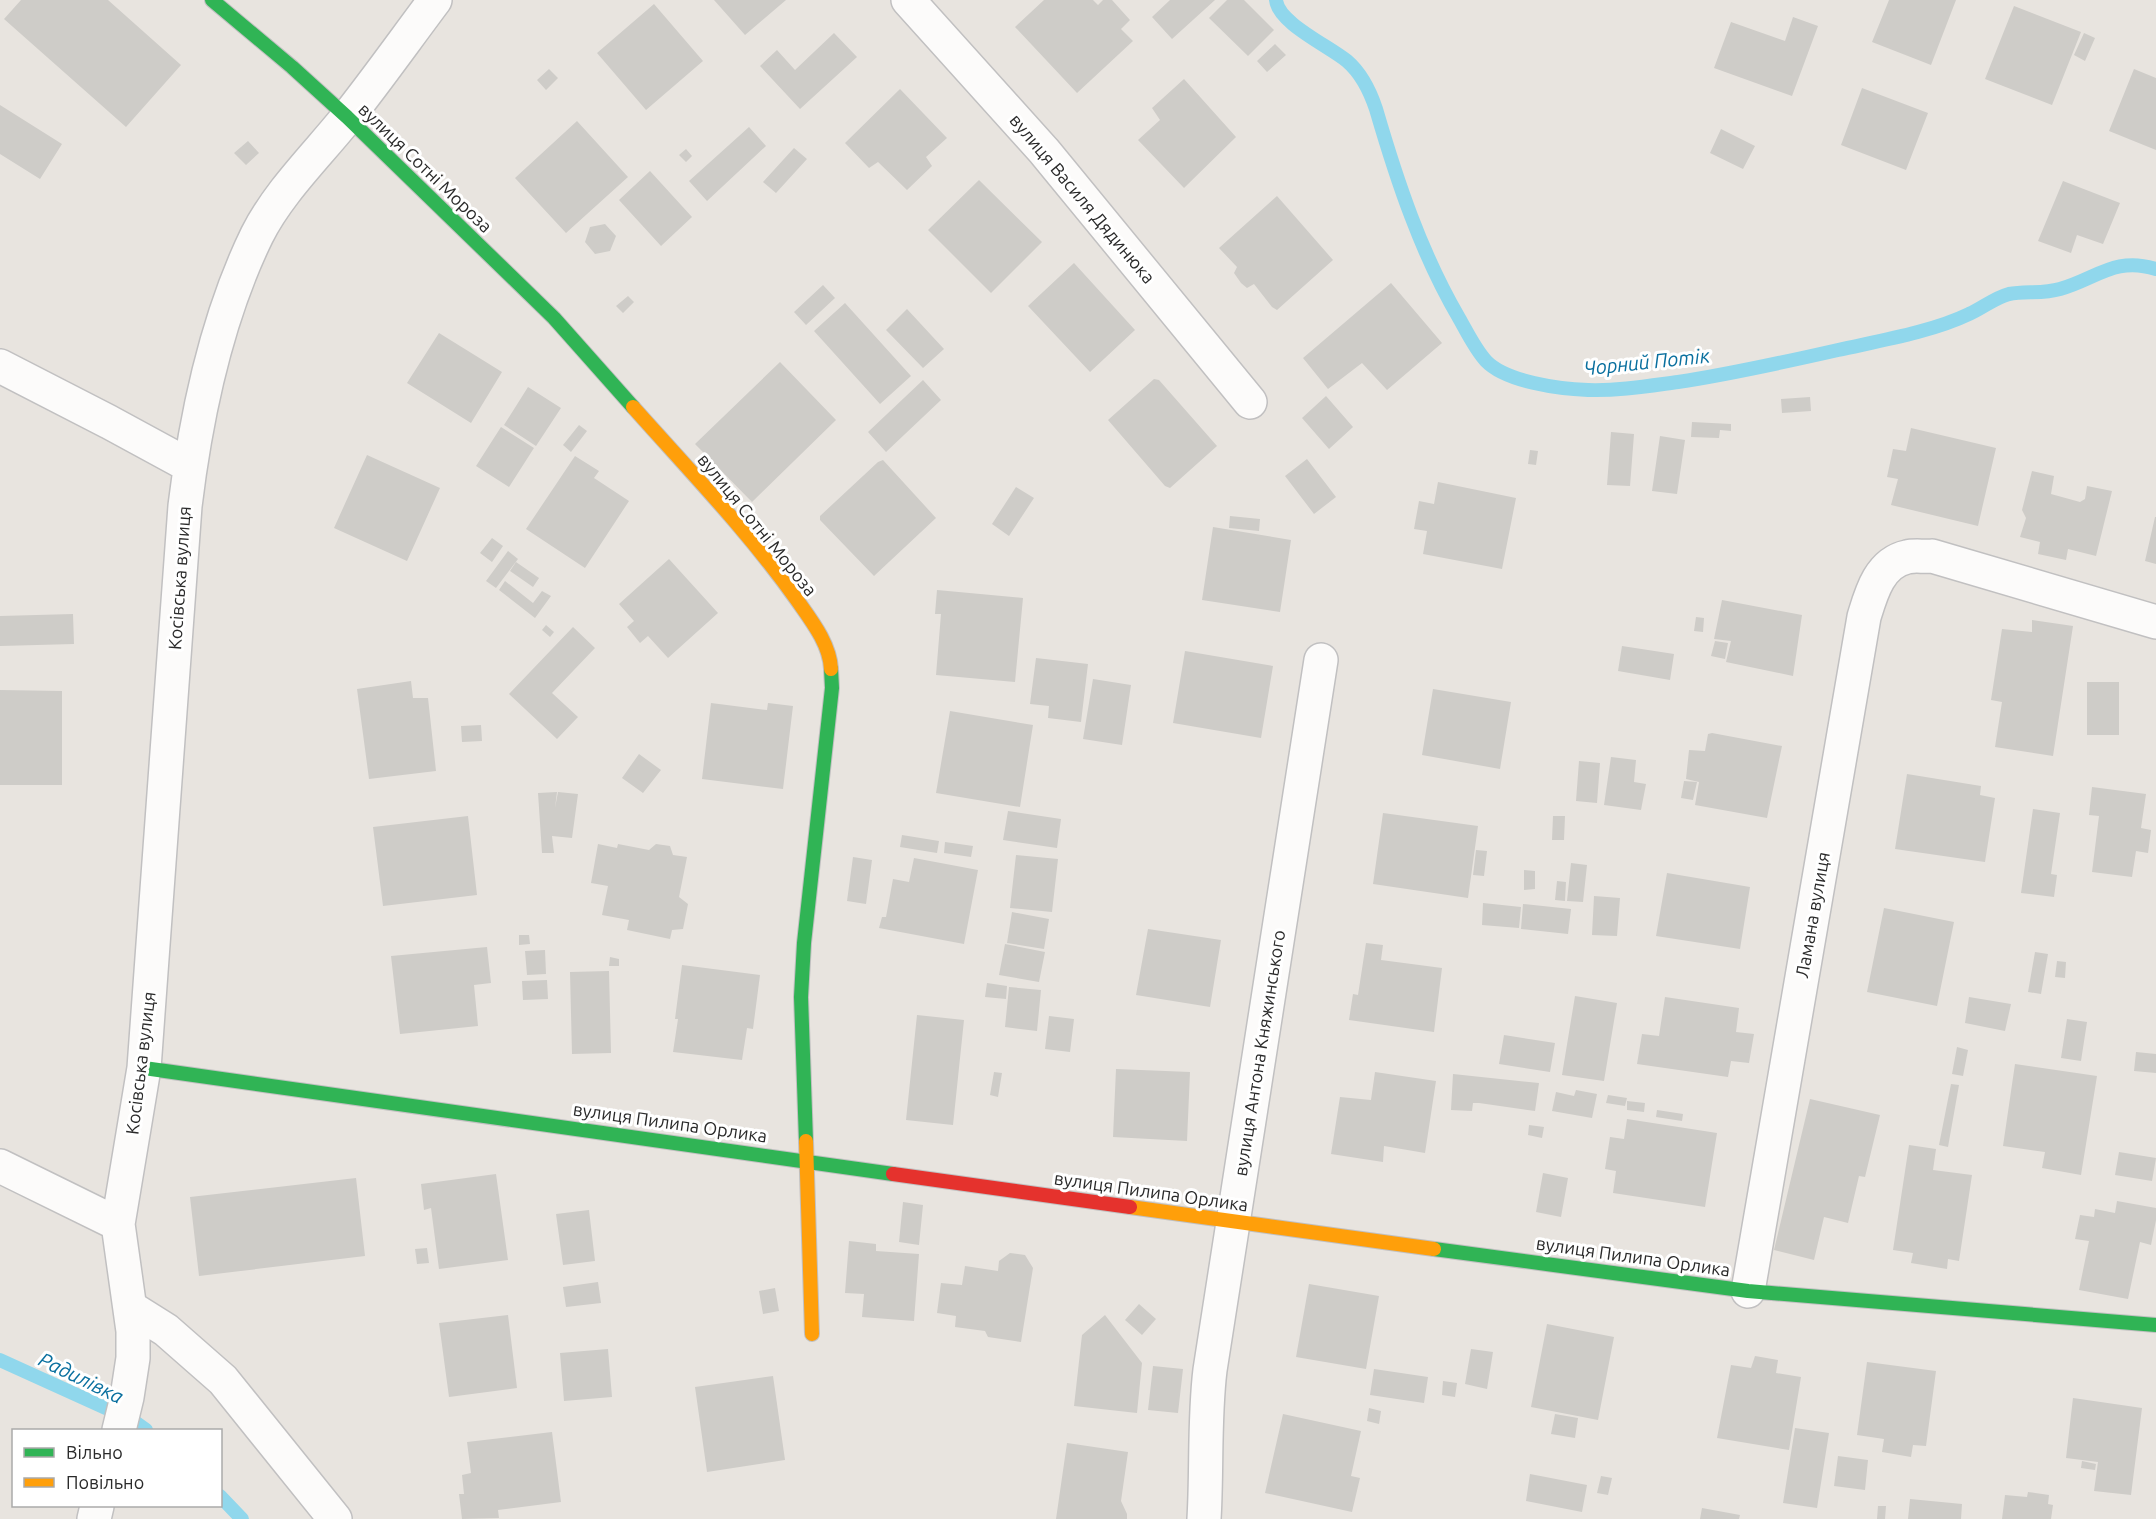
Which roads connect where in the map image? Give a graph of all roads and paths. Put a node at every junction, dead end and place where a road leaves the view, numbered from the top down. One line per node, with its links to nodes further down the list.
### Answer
1 (212, 0): 4 (street, вулиця Сотні Мороза)
2 (435, 0): 4 (street, Косівська вулиця)
3 (908, 0): 6 (street, вулиця Василя Дядинюка)
4 (347, 117): 7 (street, Косівська вулиця); 11 (street, вулиця Сотні Мороза)
5 (0, 366): 7 (street)
6 (1250, 402)
7 (190, 466): 10 (street, Косівська вулиця)
8 (2156, 622): 15 (street, Ламана вулиця)
9 (1321, 660): 13 (street, вулиця Антона Княжинського)
10 (144, 1068): 11 (street, вулиця Пилипа Орлика); 14 (street, Косівська вулиця)
11 (805, 1160): 13 (street, вулиця Пилипа Орлика); 18 (street, вулиця Сотні Мороза)
12 (0, 1166): 14 (street)
13 (1234, 1222): 15 (street, вулиця Пилипа Орлика); 21 (street, вулиця Антона Княжинського)
14 (118, 1224): 16 (street, Косівська вулиця)
15 (1748, 1291): 17 (street, вулиця Пилипа Орлика)
16 (131, 1308): 19 (street, Косівська вулиця); 20 (street)
17 (2156, 1325)
18 (812, 1334)
19 (119, 1429)
20 (335, 1519)
21 (1204, 1519)

